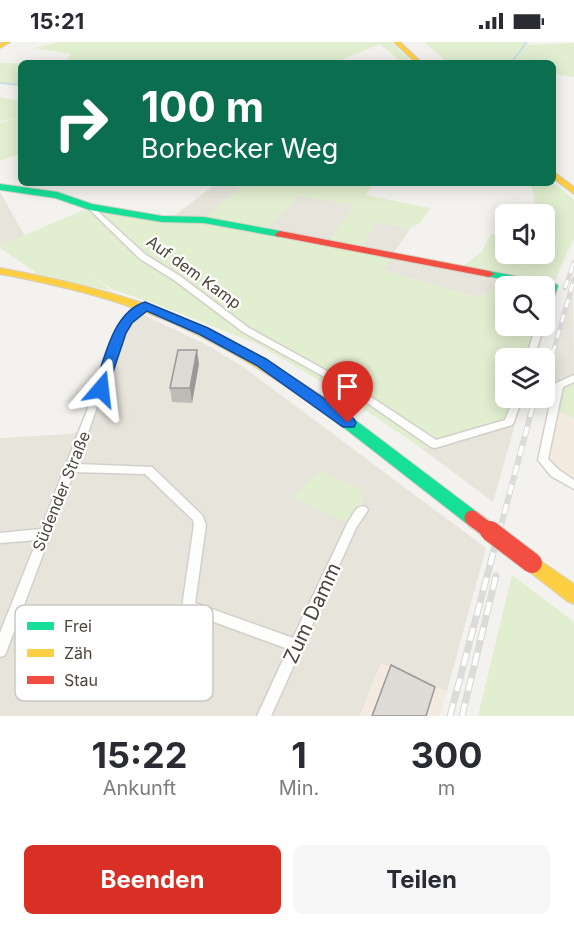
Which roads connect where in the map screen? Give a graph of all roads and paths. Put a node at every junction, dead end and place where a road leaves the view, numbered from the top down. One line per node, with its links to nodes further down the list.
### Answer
1 (8, 42): 4 (main road)
2 (397, 42): 5 (main road)
3 (404, 42): 6 (main road)
4 (0, 46)
5 (416, 60)
6 (423, 60)
7 (556, 168): 9 (main road)
8 (556, 176): 9 (main road)
9 (572, 186)
10 (0, 187): 11 (main road)
11 (90, 207): 13 (main road, Auf dem Kamp); 16 (street, Auf dem Kamp)
12 (0, 272): 14 (main road)
13 (500, 276)
14 (145, 306): 17 (street, Südender Straße); 22 (main road, bridge)
15 (574, 378): 18 (street)
16 (514, 408)
17 (71, 468): 20 (street, Südender Straße); 24 (street)
18 (574, 485)
19 (362, 510): 27 (street, Zum Damm)
20 (43, 534): 21 (street); 23 (street, Südender Straße)
21 (0, 538)
22 (574, 595)
23 (17, 605)
24 (188, 605)
25 (15, 610): 28 (street, Südender Straße)
26 (213, 616): 27 (street)
27 (297, 646): 29 (street, Zum Damm)
28 (0, 650)
29 (264, 716)

